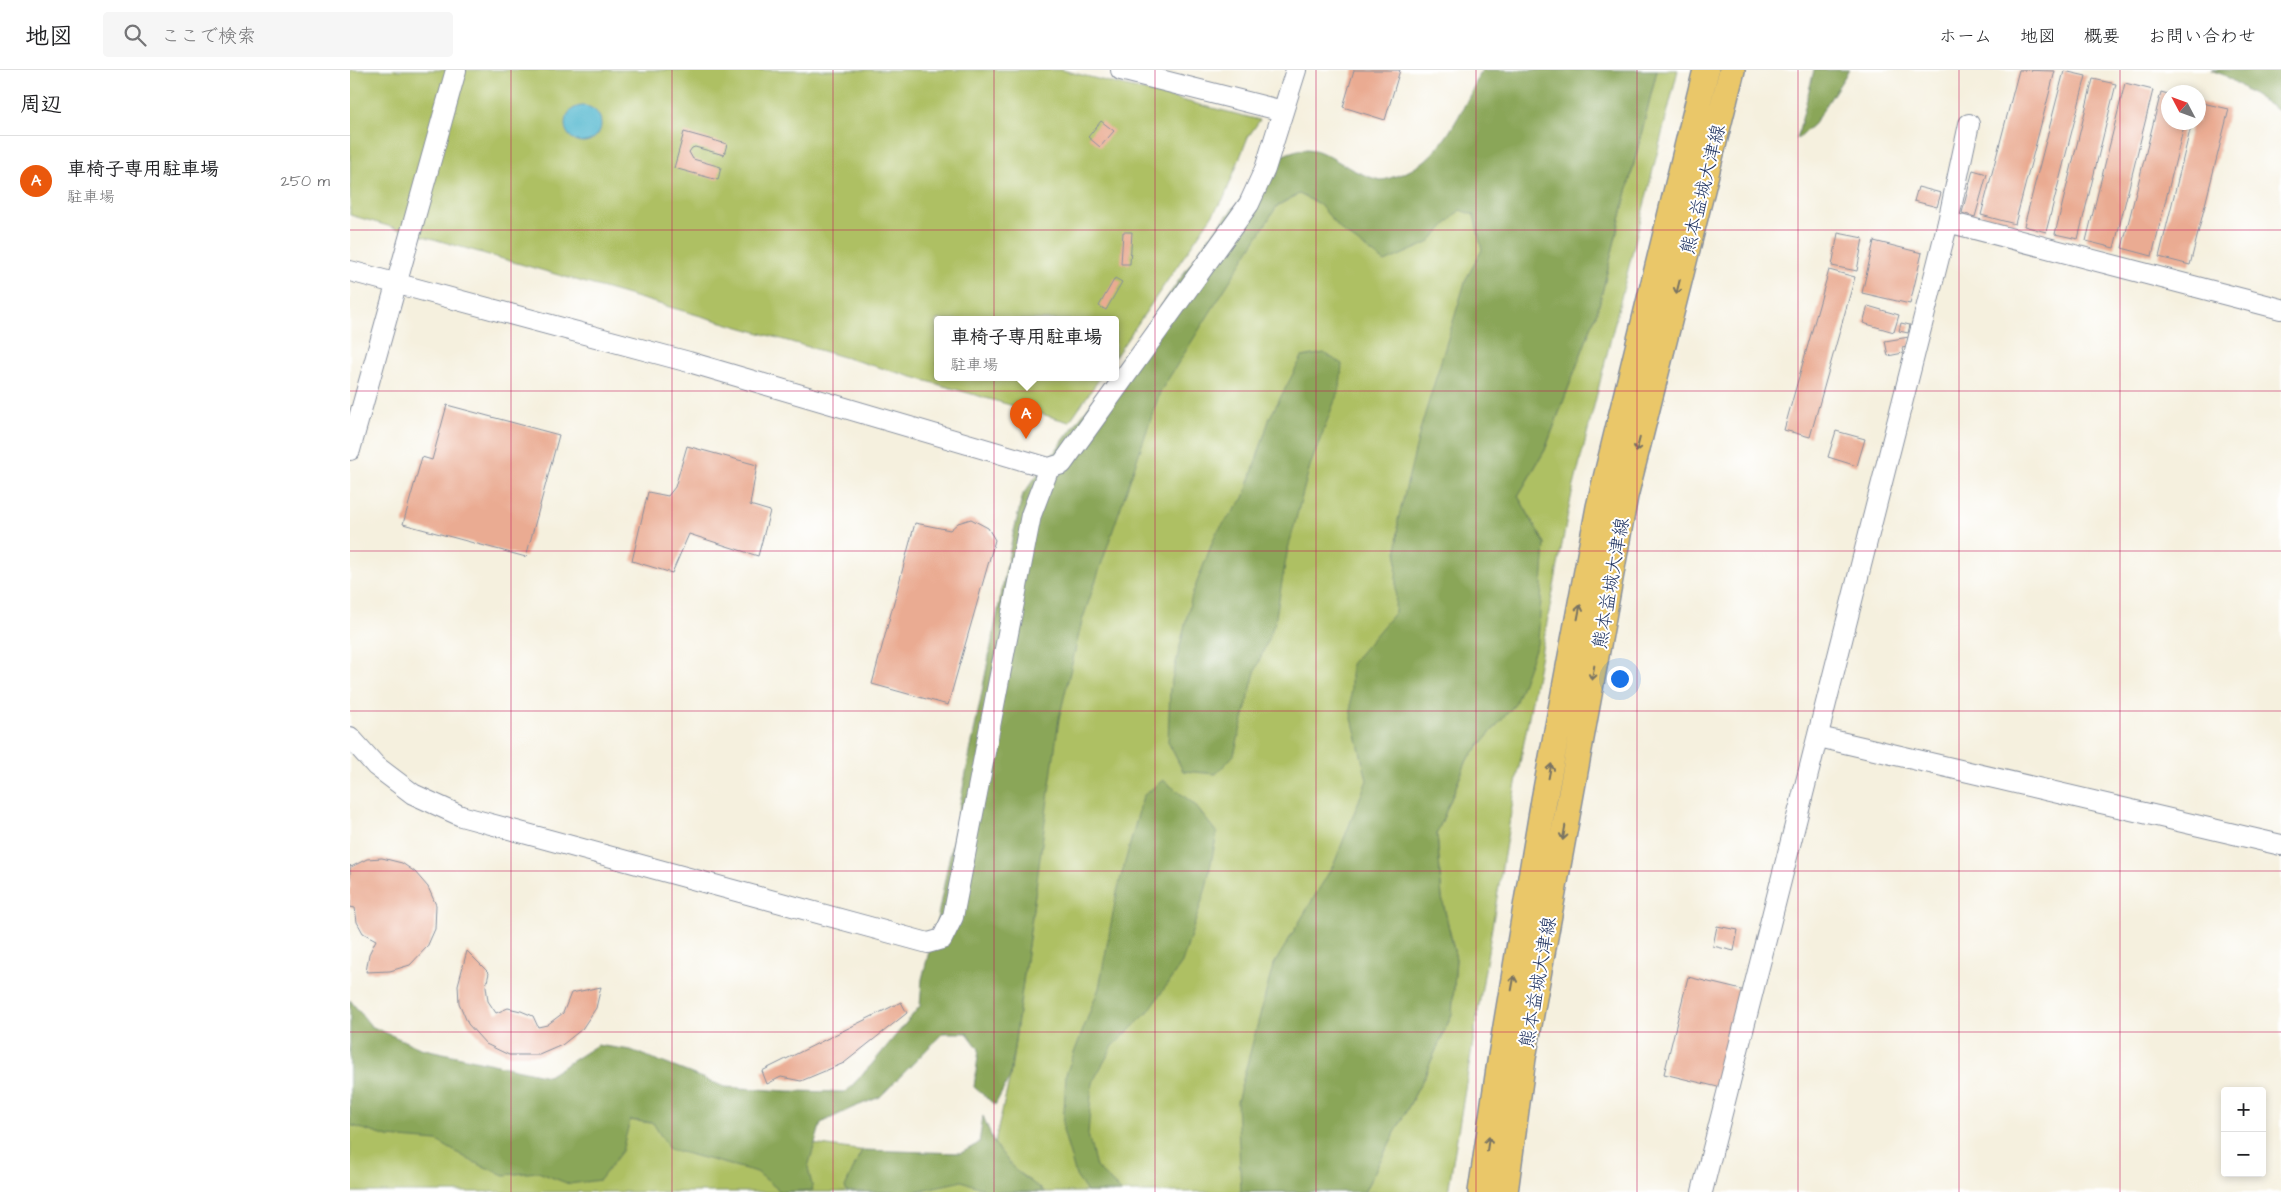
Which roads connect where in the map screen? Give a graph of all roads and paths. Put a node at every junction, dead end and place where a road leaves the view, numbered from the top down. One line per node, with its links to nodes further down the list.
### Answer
1 (456, 70): 10 (street)
2 (1122, 70): 6 (street)
3 (1296, 70): 6 (street)
4 (1706, 70): 17 (main road, 熊本益城大津線, one-way to 4)
5 (1732, 70): 18 (main road, 熊本益城大津線, one-way to 18)
6 (1283, 111): 13 (street)
7 (1969, 124): 8 (street)
8 (1948, 222): 11 (street); 15 (street)
9 (350, 271): 10 (street)
10 (396, 284): 12 (street); 13 (street)
11 (2281, 309)
12 (350, 450)
13 (1049, 468): 14 (street)
14 (350, 736)
15 (1819, 737): 16 (street); 19 (street)
16 (2281, 845)
17 (1481, 1192)
18 (1505, 1192)
19 (1702, 1192)

